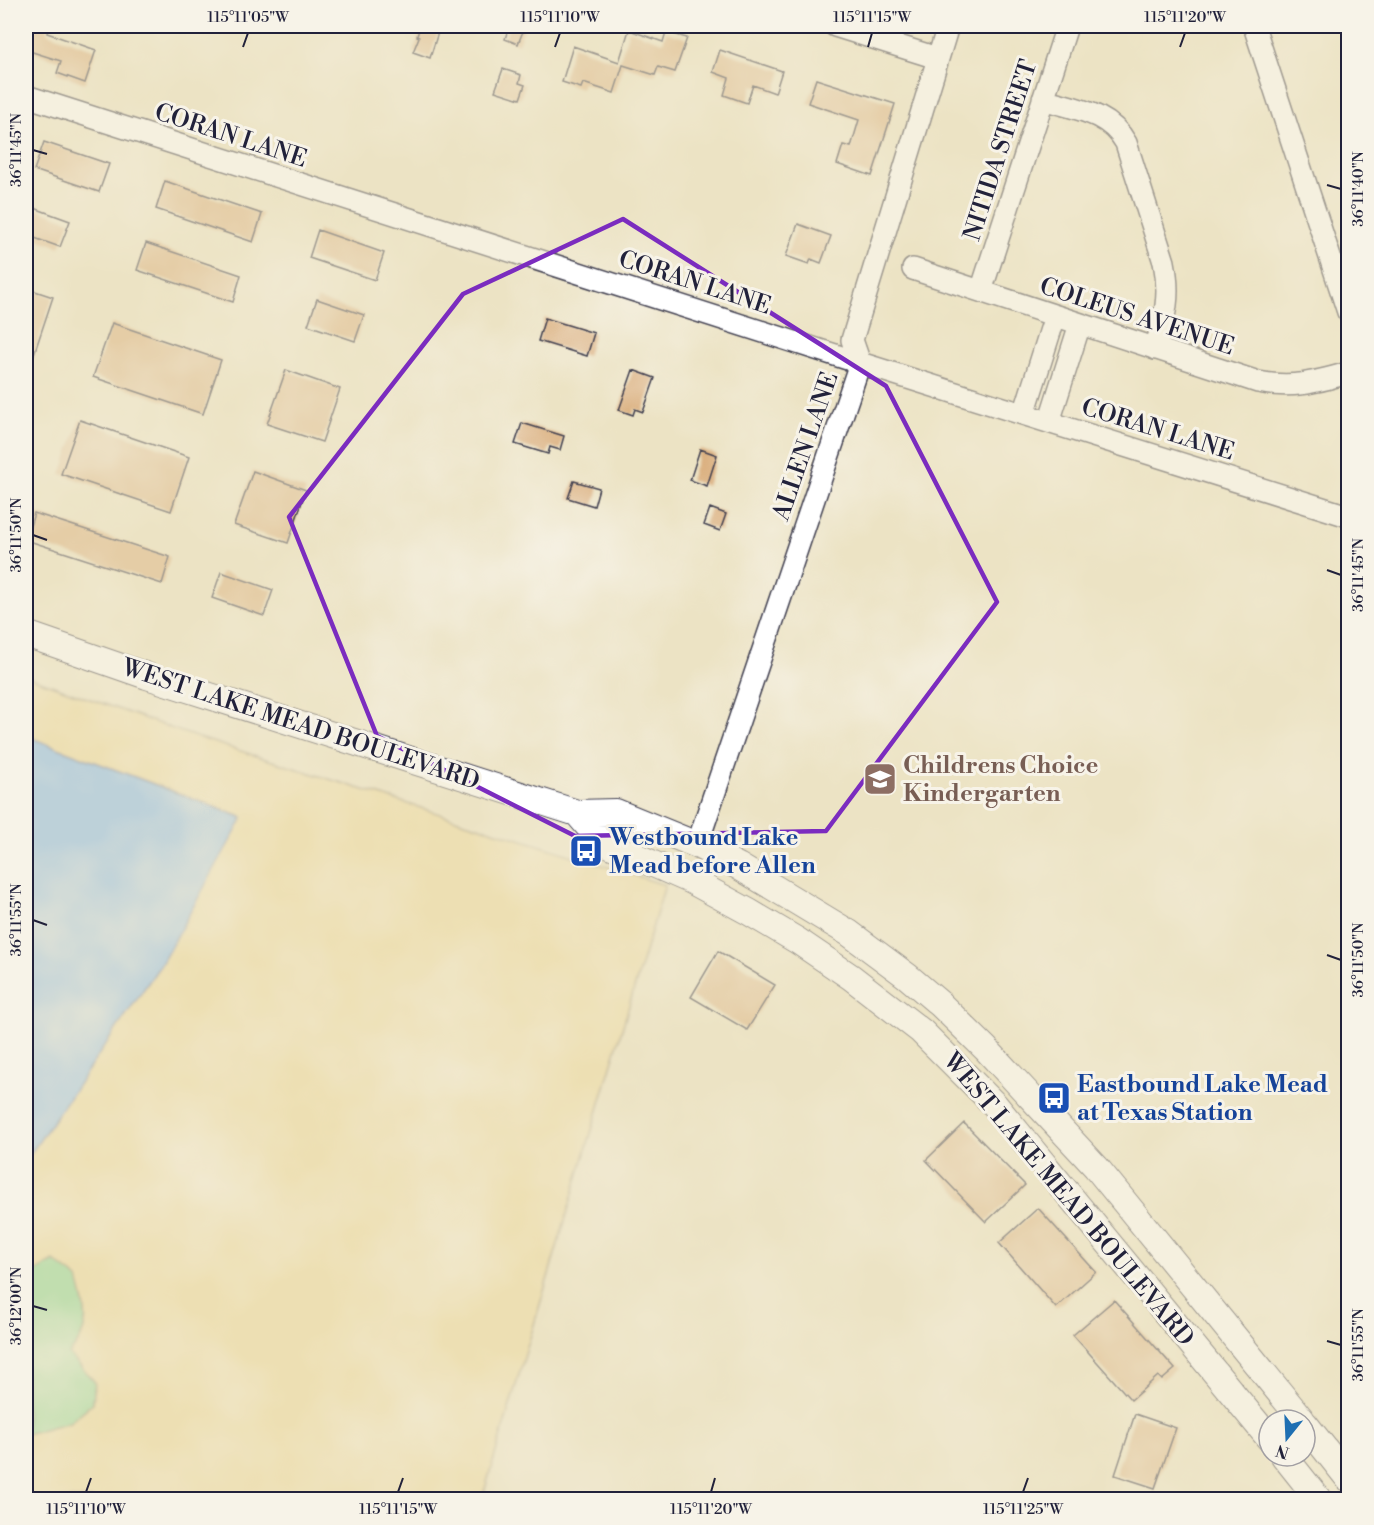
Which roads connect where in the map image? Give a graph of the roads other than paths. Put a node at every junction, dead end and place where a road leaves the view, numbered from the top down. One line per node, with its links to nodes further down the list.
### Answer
1 (835, 26): 5 (street)
2 (948, 26): 5 (street, ALLEN LANE)
3 (1067, 26): 7 (street, NITIDA STREET)
4 (1254, 26): 10 (street)
5 (937, 58): 14 (street, ALLEN LANE)
6 (26, 96): 14 (street, CORAN LANE)
7 (1043, 99): 9 (street, NITIDA STREET); 13 (street)
8 (913, 269): 9 (street, COLEUS AVENUE)
9 (981, 291): 11 (street, COLEUS AVENUE)
10 (1348, 312)
11 (1055, 316): 12 (street, COLEUS AVENUE); 16 (street)
12 (1080, 324): 13 (street, COLEUS AVENUE); 17 (street)
13 (1155, 349): 15 (street, COLEUS AVENUE)
14 (860, 363): 16 (street, CORAN LANE); 21 (street, ALLEN LANE)
15 (1348, 373)
16 (1024, 414): 17 (street, CORAN LANE)
17 (1049, 422): 18 (street, CORAN LANE)
18 (1348, 516)
19 (26, 634): 20 (main road, WEST LAKE MEAD BOULEVARD)
20 (577, 813): 21 (main road, WEST LAKE MEAD BOULEVARD); 24 (main road, WEST LAKE MEAD BOULEVARD)
21 (697, 845): 22 (main road, WEST LAKE MEAD BOULEVARD)
22 (940, 1004): 23 (main road, WEST LAKE MEAD BOULEVARD); 24 (main road)
23 (958, 1021): 25 (main road); 26 (main road, WEST LAKE MEAD BOULEVARD)
24 (921, 1031): 25 (main road, WEST LAKE MEAD BOULEVARD)
25 (941, 1049): 28 (main road, WEST LAKE MEAD BOULEVARD)
26 (1278, 1391): 27 (main road, WEST LAKE MEAD BOULEVARD); 28 (main road)
27 (1292, 1408)
28 (1251, 1415): 29 (main road, WEST LAKE MEAD BOULEVARD)
29 (1257, 1423)
30 (1317, 1439): 32 (main road)
31 (1294, 1468): 33 (main road)
32 (1348, 1478)
33 (1319, 1500)

